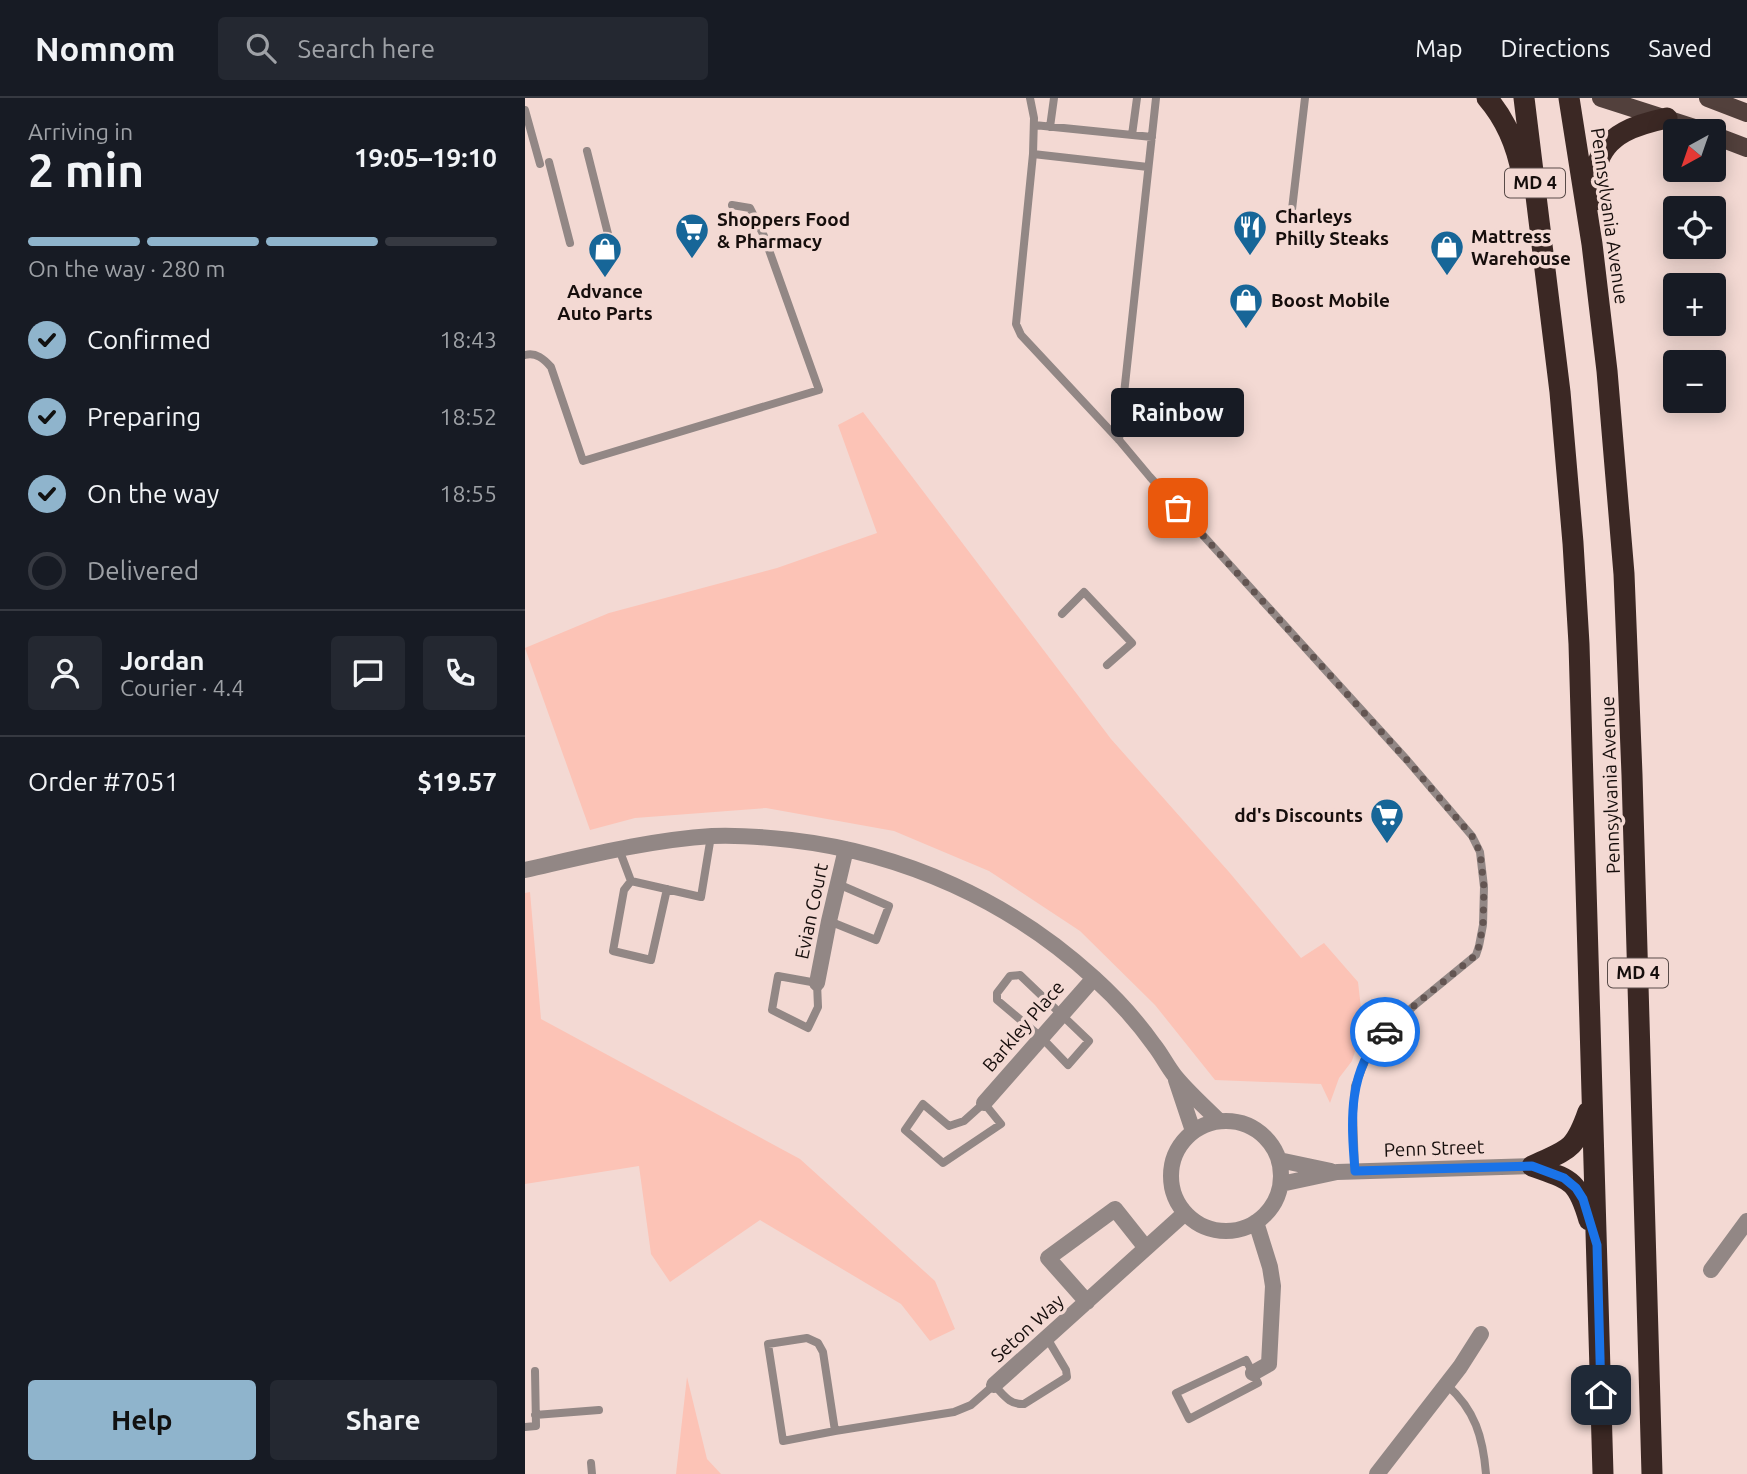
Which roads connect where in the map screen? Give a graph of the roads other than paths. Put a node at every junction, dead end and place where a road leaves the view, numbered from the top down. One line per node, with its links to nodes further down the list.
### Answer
1 (1030, 98): 15 (lane)
2 (1054, 98): 16 (lane)
3 (1136, 98): 17 (lane)
4 (1156, 98): 18 (lane)
5 (1305, 98): 25 (lane)
6 (1487, 98): 29 (highway)
7 (1524, 98): 29 (highway, Pennsylvania Avenue / MD 4)
8 (1569, 98): 28 (highway, Pennsylvania Avenue / MD 4)
9 (1601, 98): 13 (main road)
10 (1707, 98): 12 (main road)
11 (525, 110): 27 (lane)
12 (1747, 113)
13 (1667, 118): 14 (main road); 28 (highway)
14 (1670, 119)
15 (1034, 125): 16 (lane); 22 (lane)
16 (1051, 127): 17 (lane)
17 (1132, 135): 18 (lane)
18 (1152, 138): 23 (lane)
19 (1726, 140): 20 (main road)
20 (1747, 148)
21 (587, 151): 26 (lane)
22 (1033, 153): 23 (lane); 31 (lane)
23 (1148, 167): 31 (lane)
24 (732, 205): 30 (lane)
25 (1291, 218)
26 (608, 234)
27 (570, 243)
28 (1593, 244): 78 (highway, Pennsylvania Avenue / MD 4)
29 (1546, 268): 47 (highway, Pennsylvania Avenue / MD 4)
30 (525, 355)
31 (1119, 440): 53 (lane)
32 (1062, 614): 33 (lane)
33 (1107, 665)
34 (711, 836): 35 (street); 36 (street); 40 (lane)
35 (619, 849): 37 (street); 38 (lane)
36 (846, 849): 39 (street, Evian Court); 42 (street)
37 (525, 870)
38 (631, 881): 40 (lane); 40 (lane)
39 (838, 884): 41 (street, Evian Court); 41 (lane)
40 (667, 889)
41 (829, 921): 43 (street, Evian Court)
42 (1094, 978): 44 (street, Barkley Place); 46 (street)
43 (817, 983): 43 (lane)
44 (1061, 1015): 45 (street, Barkley Place); 45 (lane); 45 (lane)
45 (1041, 1037): 48 (street, Barkley Place)
46 (1174, 1075): 49 (street); 50 (street)
47 (1593, 1100): 52 (highway); 59 (highway, Pennsylvania Avenue / MD 4)
48 (984, 1102): 48 (lane)
49 (1219, 1121): 50 (street); 51 (street)
50 (1193, 1131): 56 (street)
51 (1279, 1160): 54 (street, Penn Street); 55 (street)
52 (1532, 1166): 53 (street, Penn Street); 59 (highway)
53 (1355, 1171): 54 (street, Penn Street)
54 (1337, 1172): 55 (street, Penn Street)
55 (1280, 1184): 58 (street)
56 (1185, 1213): 58 (street); 60 (street, Seton Way)
57 (1747, 1221): 61 (street)
58 (1256, 1222): 66 (street)
59 (1597, 1245): 77 (highway, Pennsylvania Avenue / MD 4)
60 (1146, 1248): 62 (street, Seton Way); 62 (street, Seton Way)
61 (1711, 1270)
62 (1087, 1302): 64 (street, Seton Way)
63 (1481, 1334): 68 (street)
64 (1047, 1339): 67 (street, Seton Way); 67 (lane)
65 (535, 1371): 70 (lane)
66 (1253, 1373): 66 (lane)
67 (994, 1385): 72 (lane)
68 (1447, 1385): 75 (street); 76 (lane)
69 (599, 1410): 70 (lane)
70 (535, 1415): 71 (lane)
71 (525, 1427)
72 (835, 1431): 72 (lane)
73 (591, 1463): 74 (lane)
74 (592, 1474)
75 (1377, 1474)
76 (1486, 1474)
77 (1603, 1474)
78 (1652, 1474)

